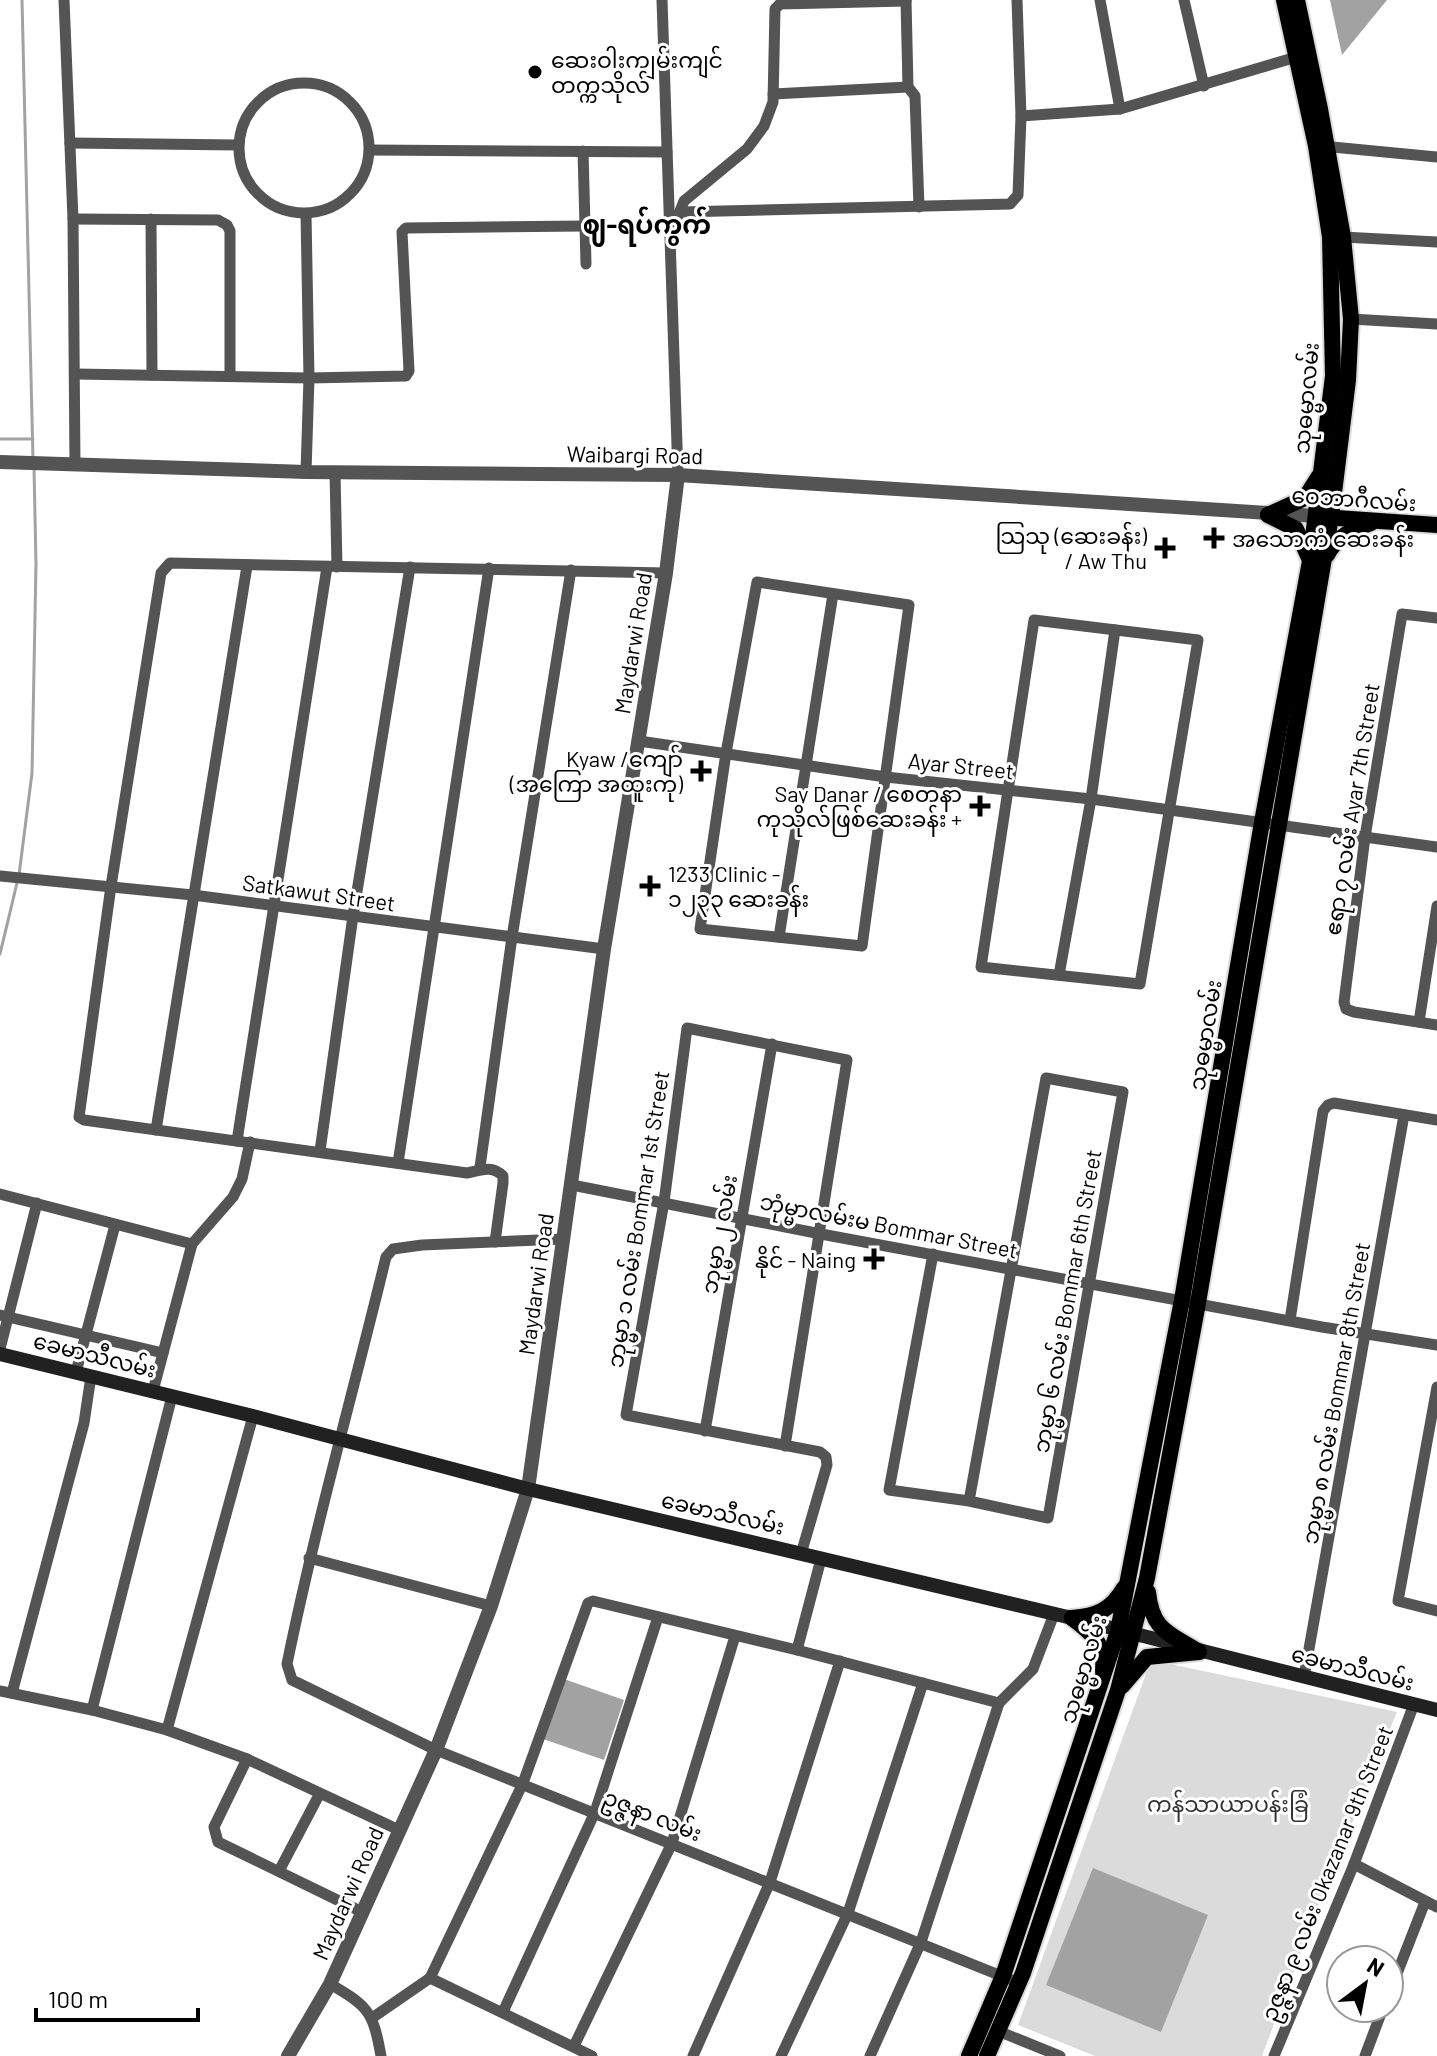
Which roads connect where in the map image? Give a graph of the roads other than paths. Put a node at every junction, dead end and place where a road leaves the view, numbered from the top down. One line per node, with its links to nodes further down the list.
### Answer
1 (64, 0): 15 (street)
2 (662, 0): 20 (street)
3 (1017, 0): 14 (street)
4 (1100, 0): 13 (street)
5 (1184, 0): 10 (street)
6 (1284, 0): 9 (main road, သုဓမ္မာလမ်း)
7 (1297, 0): 9 (main road, သုဓမ္မာလမ်း)
8 (906, 1): 11 (street); 12 (street)
9 (1302, 55): 10 (street); 17 (main road, သုဓမ္မာလမ်း)
10 (1204, 86): 13 (street)
11 (908, 87): 12 (street); 22 (street)
12 (773, 94): 23 (street)
13 (1120, 109): 14 (street)
14 (1021, 116): 22 (street)
15 (70, 143): 16 (street); 25 (street)
16 (237, 145): 18 (street); 24 (street)
17 (1322, 146): 21 (street); 29 (main road, သုဓမ္မာလမ်း); 42 (main road, သုဓမ္မာလမ်း)
18 (370, 150): 19 (street); 24 (street)
19 (583, 151): 20 (street); 27 (street)
20 (667, 152): 28 (street)
21 (1437, 157)
22 (919, 207): 23 (street)
23 (680, 212): 28 (street)
24 (306, 214): 37 (street)
25 (73, 219): 26 (street); 34 (street)
26 (151, 219): 35 (street); 36 (street)
27 (585, 226): 31 (street); 37 (street)
28 (670, 230): 43 (street)
29 (1343, 237): 30 (street); 32 (main road, သုဓမ္မာလမ်း)
30 (1437, 242)
31 (586, 264)
32 (1351, 319): 33 (street); 42 (main road, သုဓမ္မာလမ်း)
33 (1437, 324)
34 (75, 374): 35 (street); 39 (street)
35 (152, 375): 36 (street)
36 (230, 376): 37 (street)
37 (309, 378): 40 (street)
38 (0, 462): 39 (street, Waibargi Road)
39 (75, 465): 40 (street, Waibargi Road)
40 (306, 472): 41 (street, Waibargi Road)
41 (335, 472): 43 (street, Waibargi Road); 50 (street)
42 (1329, 474): 44 (main road); 45 (main road, သုဓမ္မာလမ်း); 46 (main road)
43 (678, 475): 44 (street, Waibargi Road); 54 (street, Maydarwi Road)
44 (1268, 515): 45 (street, ဝေဘာဂီလမ်း); 48 (main road)
45 (1324, 517): 46 (main road, ဝေဘာဂီလမ်း); 48 (main road, သုဓမ္မာလမ်း)
46 (1376, 521): 47 (main road, ဝေဘာဂီလမ်း); 48 (main road)
47 (1437, 525)
48 (1317, 561): 65 (main road, သုဓမ္မာလမ်း)
49 (247, 566): 50 (street); 69 (street); 70 (street)
50 (332, 567): 51 (street); 71 (street)
51 (410, 567): 52 (street); 73 (street)
52 (489, 568): 53 (street); 74 (street)
53 (571, 570): 54 (street); 75 (street)
54 (666, 573): 58 (street, Maydarwi Road)
55 (833, 594): 59 (street); 60 (street); 61 (street)
56 (1437, 618): 66 (street, ဧရာ ၇ လမ်း Ayar 7th Street)
57 (1115, 630): 62 (street); 63 (street); 64 (street)
58 (639, 741): 59 (street, Ayar Street); 77 (street, Maydarwi Road)
59 (726, 753): 60 (street, Ayar Street); 76 (street)
60 (807, 765): 61 (street, Ayar Street); 76 (street)
61 (886, 777): 62 (street, Ayar Street); 76 (street)
62 (1008, 790): 63 (street, Ayar Street); 78 (street)
63 (1091, 799): 64 (street, Ayar Street); 78 (street)
64 (1171, 811): 65 (street, Ayar Street); 78 (street)
65 (1270, 823): 66 (street, Ayar Street); 103 (main road, သုဓမ္မာလမ်း)
66 (1365, 837): 67 (street, Ayar Street); 79 (street, ဧရာ ၇ လမ်း Ayar 7th Street)
67 (1437, 847)
68 (1, 876): 69 (street, Satkawut Street)
69 (111, 886): 70 (street, Satkawut Street); 84 (street)
70 (193, 895): 71 (street, Satkawut Street); 84 (street)
71 (273, 905): 73 (street, Satkawut Street); 85 (street)
72 (1437, 906): 79 (street)
73 (353, 916): 74 (street, Satkawut Street); 87 (street)
74 (435, 928): 75 (street, Satkawut Street); 88 (street)
75 (512, 937): 77 (street, Satkawut Street); 89 (street)
76 (779, 937)
77 (604, 949): 90 (street, Maydarwi Road)
78 (1059, 975)
79 (1419, 1022): 80 (street)
80 (1437, 1025)
81 (772, 1044): 92 (street, ဘုမ္မာ ၁ လမ်း Bommar 1st Street); 94 (street, ဘုမ္မာ ၂ လမ်း); 96 (street)
82 (1404, 1115): 83 (street); 105 (street); 106 (street, ဘုမ္မာ ၈ လမ်း Bommar 8th Street)
83 (1437, 1120)
84 (156, 1130): 85 (street)
85 (237, 1141): 86 (street)
86 (250, 1142): 87 (street); 99 (street)
87 (320, 1151): 88 (street)
88 (398, 1163): 89 (street)
89 (480, 1167): 98 (street)
90 (572, 1185): 92 (street, ဘုံမ္မာလမ်းမ Bommar Street); 97 (street, Maydarwi Road)
91 (0, 1194): 93 (street)
92 (664, 1202): 94 (street, ဘုံမ္မာလမ်းမ Bommar Street); 116 (street, ဘုမ္မာ ၁ လမ်း Bommar 1st Street)
93 (37, 1203): 95 (street); 104 (street)
94 (741, 1217): 96 (street, ဘုံမ္မာလမ်းမ Bommar Street); 116 (street, ဘုမ္မာ ၂ လမ်း)
95 (115, 1225): 99 (street); 107 (street)
96 (821, 1234): 100 (street, ဘုံမ္မာလမ်းမ Bommar Street); 118 (street)
97 (563, 1239): 98 (street); 119 (street, Maydarwi Road)
98 (495, 1242): 117 (street)
99 (192, 1244): 110 (street)
100 (933, 1254): 101 (street, ဘုံမ္မာလမ်းမ Bommar Street); 120 (street)
101 (1010, 1269): 102 (street, ဘုံမ္မာလမ်းမ Bommar Street); 102 (street, ဘုမ္မာ ၆ လမ်း Bommar 6th Street); 120 (street)
102 (1088, 1283): 103 (street, ဘုံမ္မာလမ်းမ Bommar Street); 120 (street, ဘုမ္မာ ၆ လမ်း Bommar 6th Street)
103 (1190, 1302): 105 (street, ဘုံမ္မာလမ်းမ Bommar Street); 124 (main road, သုဓမ္မာလမ်း)
104 (4, 1316): 107 (street); 109 (street)
105 (1290, 1320): 106 (street, ဘုံမ္မာလမ်းမ Bommar Street)
106 (1366, 1332): 108 (street, ဘုံမ္မာလမ်းမ Bommar Street); 135 (street, ဘုမ္မာ ၈ လမ်း Bommar 8th Street)
107 (86, 1335): 110 (street); 111 (street)
108 (1437, 1345)
109 (0, 1351): 111 (main road, ခေမာသီလမ်း)
110 (163, 1353): 113 (street)
111 (84, 1374): 113 (main road, ခေမာသီလမ်း); 138 (street)
112 (1437, 1387): 126 (street)
113 (153, 1391): 114 (main road, ခေမာသီလမ်း)
114 (172, 1396): 115 (main road, ခေမာသီလမ်း); 141 (street)
115 (253, 1416): 117 (main road, ခေမာသီလမ်း); 143 (street)
116 (705, 1431): 118 (street)
117 (342, 1439): 119 (main road, ခေမာသီလမ်း); 122 (street)
118 (785, 1446): 121 (street)
119 (528, 1489): 121 (main road, ခေမာသီလမ်း); 125 (street, Maydarwi Road)
120 (969, 1501)
121 (801, 1554): 123 (main road, ခေမာသီလမ်း)
122 (309, 1558): 125 (street); 144 (street, ဥဇ္ဇနာ လမ်း)
123 (821, 1559): 127 (main road, ခေမာသီလမ်း); 132 (street)
124 (1139, 1577): 129 (main road); 130 (main road, သုဓမ္မာလမ်း); 133 (main road)
125 (491, 1606): 144 (street, Maydarwi Road)
126 (1437, 1611)
127 (1054, 1614): 129 (main road, ခေမာသီလမ်း); 139 (street)
128 (658, 1617): 131 (street); 146 (street); 148 (street)
129 (1072, 1618): 130 (main road, ခေမာသီလမ်း); 137 (main road)
130 (1126, 1633): 133 (main road, ခေမာသီလမ်း); 137 (main road, သုဓမ္မာလမ်း)
131 (735, 1636): 132 (street); 150 (street)
132 (797, 1650): 134 (street)
133 (1199, 1652): 135 (main road, ခေမာသီလမ်း); 137 (main road)
134 (840, 1661): 136 (street); 153 (street)
135 (1304, 1677): 140 (main road, ခေမာသီလမ်း)
136 (923, 1683): 139 (street); 156 (street)
137 (1110, 1688): 160 (main road, သုဓမ္မာလမ်း)
138 (6, 1692): 141 (street)
139 (999, 1703): 157 (street)
140 (1414, 1704): 142 (main road, ခေမာသီလမ်း); 151 (street, ဥဇ္ဇနာ ၉ လမ်း Okazanar 9th Street)
141 (92, 1710): 143 (street)
142 (1437, 1710)
143 (167, 1730): 145 (street)
144 (436, 1750): 146 (street, ဥဇ္ဇနာ လမ်း); 149 (street, Maydarwi Road)
145 (247, 1759): 147 (street); 152 (street)
146 (523, 1783): 148 (street, ဥဇ္ဇနာ လမ်း); 159 (street)
147 (319, 1795): 149 (street); 152 (street)
148 (595, 1812): 150 (street, ဥဇ္ဇနာ လမ်း); 162 (street)
149 (399, 1830): 155 (street, Maydarwi Road)
150 (672, 1843): 153 (street, ဥဇ္ဇနာ လမ်း); 166 (street)
151 (1354, 1864): 154 (street); 176 (street, ဥဇ္ဇနာ ၉ လမ်း Okazanar 9th Street)
152 (279, 1871): 155 (street)
153 (770, 1882): 156 (street, ဥဇ္ဇနာ လမ်း); 170 (street)
154 (1431, 1904): 158 (street)
155 (362, 1912): 161 (street, Maydarwi Road)
156 (848, 1913): 157 (street, ဥဇ္ဇနာ လမ်း); 171 (street)
157 (921, 1942): 160 (street, ဥဇ္ဇနာ လမ်း); 172 (street)
158 (1405, 1960)
159 (430, 1978): 162 (street); 163 (street)
160 (1011, 1979): 165 (main road, သုဓမ္မာလမ်း); 173 (main road, သုဓမ္မာလမ်း)
161 (330, 1984): 163 (street); 167 (street, Maydarwi Road)
162 (503, 2012): 166 (street)
163 (372, 2018): 168 (street)
164 (1377, 2024): 177 (street)
165 (998, 2031): 174 (main road, သုဓမ္မာလမ်း); 175 (street)
166 (574, 2046): 169 (street)
167 (288, 2056)
168 (381, 2056)
169 (592, 2056)
170 (693, 2056)
171 (781, 2056)
172 (870, 2056)
173 (969, 2056)
174 (987, 2056)
175 (1060, 2056)
176 (1274, 2056)
177 (1365, 2056)

